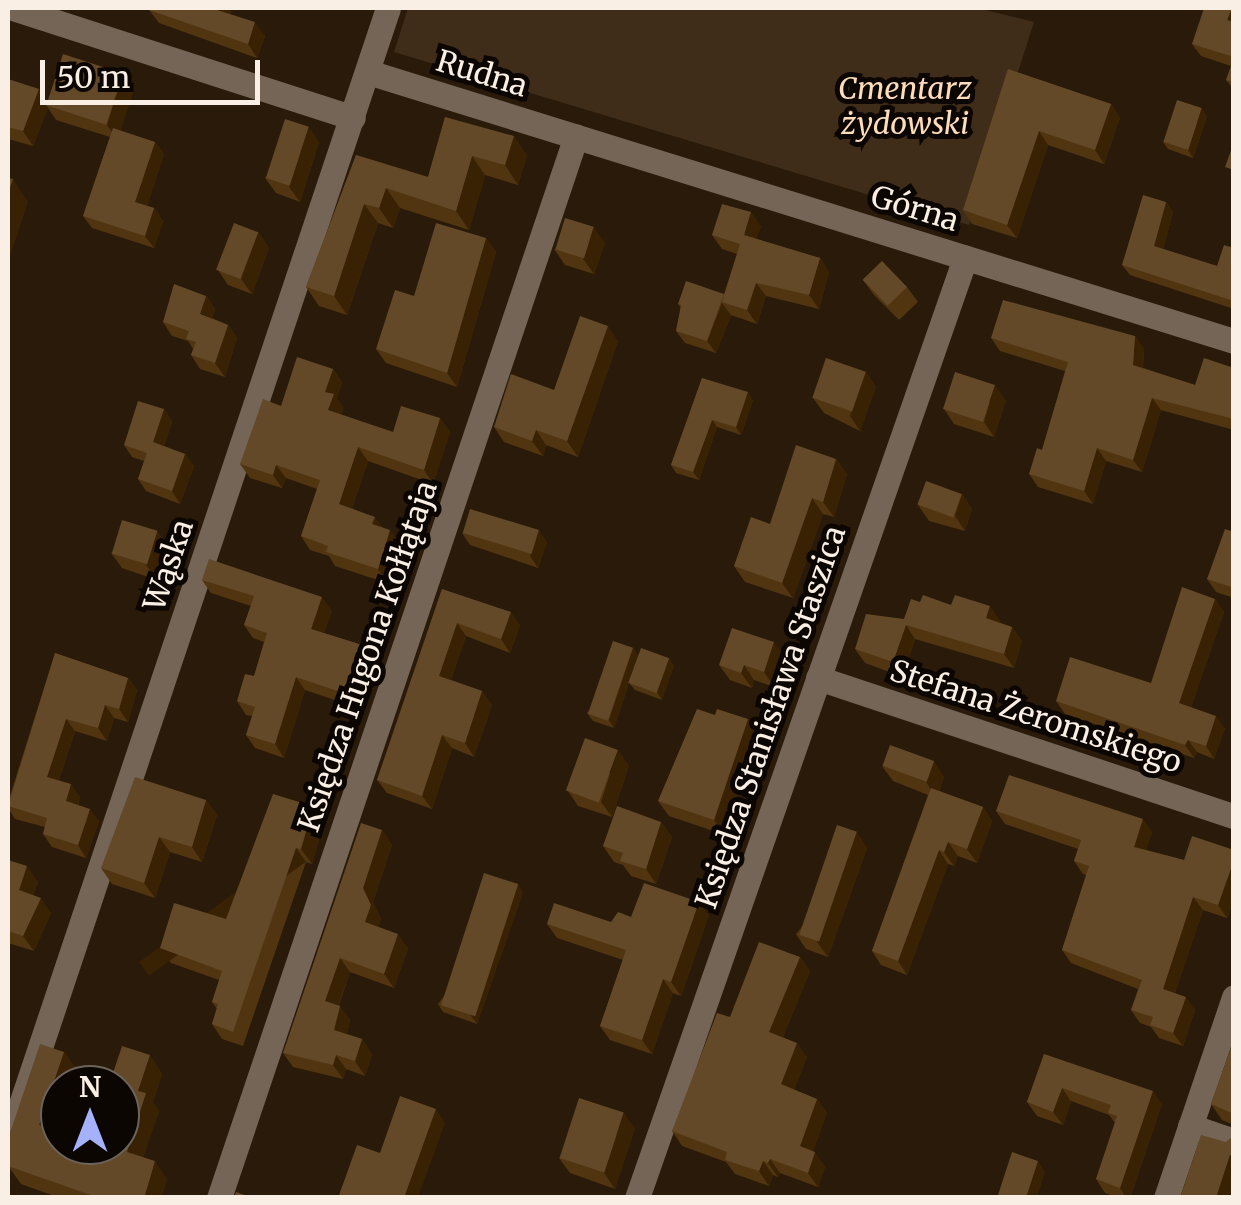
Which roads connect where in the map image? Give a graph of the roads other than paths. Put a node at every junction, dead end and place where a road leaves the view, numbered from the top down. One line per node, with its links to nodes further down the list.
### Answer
1 (13, 8): 4 (street)
2 (388, 8): 3 (street, Wąska)
3 (368, 72): 4 (street, Wąska); 5 (street, Rudna)
4 (353, 118): 13 (street, Wąska)
5 (576, 136): 6 (street, Górna); 14 (street, Księdza Hugona Kołłątaja)
6 (965, 258): 7 (street, Górna); 8 (street, Księdza Stanisława Staszica)
7 (1234, 341)
8 (818, 678): 9 (street, Stefana Żeromskiego); 15 (street, Księdza Stanisława Staszica)
9 (1234, 816)
10 (1234, 998): 11 (street)
11 (1190, 1126): 12 (street); 16 (street)
12 (1234, 1140)
13 (8, 1143)
14 (220, 1198)
15 (637, 1198)
16 (1166, 1198)

